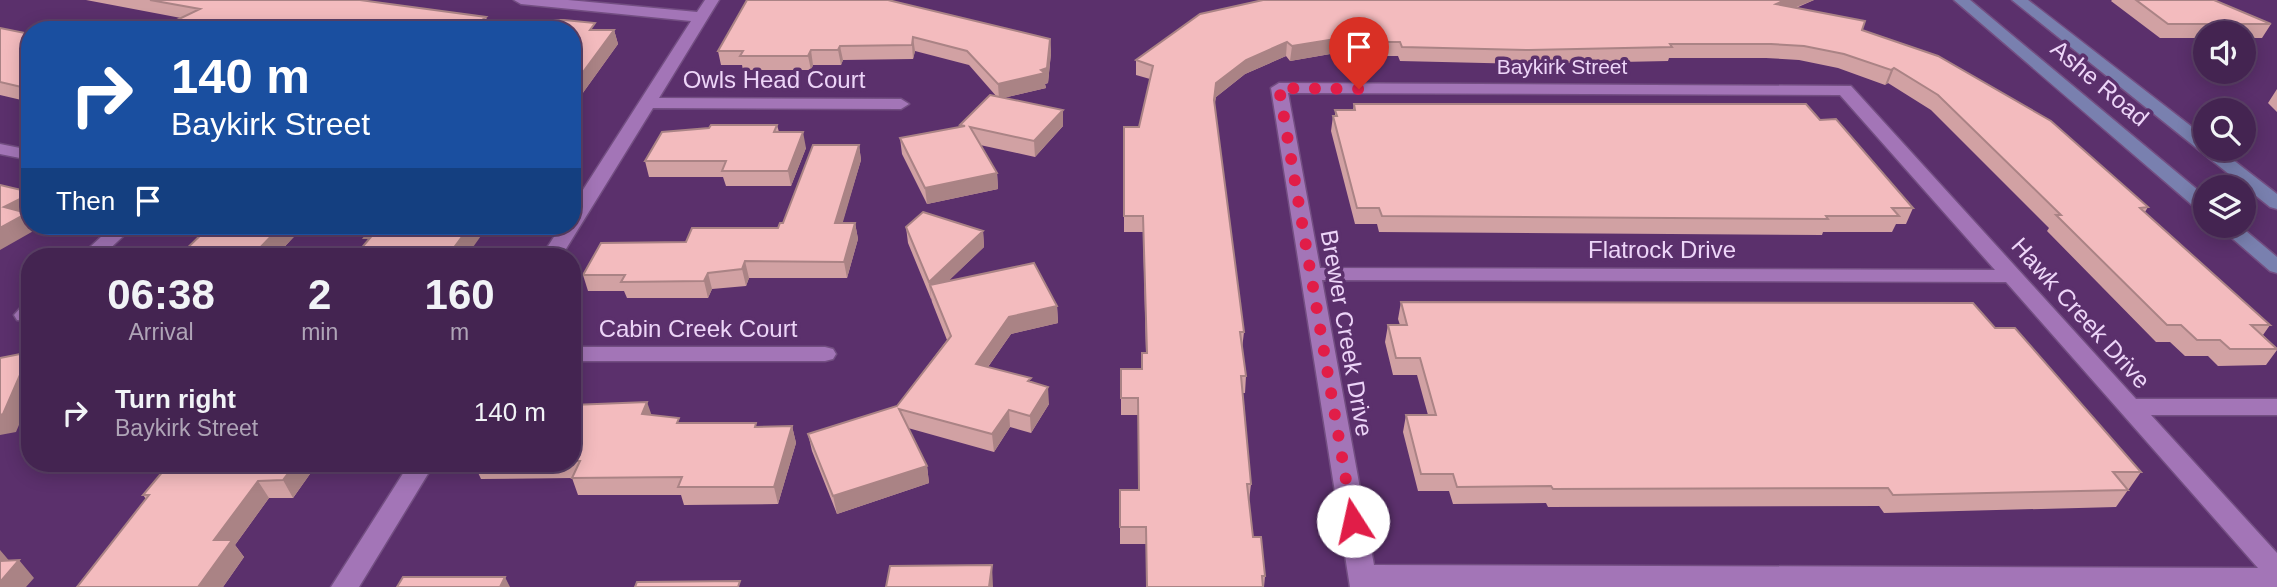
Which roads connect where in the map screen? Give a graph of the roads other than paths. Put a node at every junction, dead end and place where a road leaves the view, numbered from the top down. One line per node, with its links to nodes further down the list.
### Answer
1 (521, 0): 5 (street)
2 (712, 0): 5 (street)
3 (1961, 0): 14 (street, Ashe Road)
4 (2019, 0): 10 (street, Ashe Road)
5 (701, 17): 8 (street)
6 (1279, 88): 7 (street, Baykirk Street); 21 (street, Brewer Creek Drive)
7 (1845, 90): 22 (street, Hawk Creek Drive)
8 (647, 103): 9 (street, Owls Head Court); 16 (street)
9 (901, 104)
10 (2193, 136)
11 (0, 149): 12 (street)
12 (21, 153)
13 (2224, 161): 15 (street, Ashe Road)
14 (2193, 196)
15 (2277, 203)
16 (581, 208)
17 (114, 235): 19 (street)
18 (2242, 238): 20 (street)
19 (99, 248)
20 (2277, 267)
21 (1310, 274): 22 (street, Flatrock Drive); 30 (street, Brewer Creek Drive)
22 (2012, 276): 25 (street, Hawk Creek Drive)
23 (581, 354): 24 (street, Cabin Creek Court)
24 (825, 354)
25 (2130, 407): 26 (street); 28 (street, Hawk Creek Drive)
26 (2277, 407)
27 (417, 472): 31 (street)
28 (2277, 571)
29 (2277, 579): 30 (street)
30 (1363, 582)
31 (345, 587)

